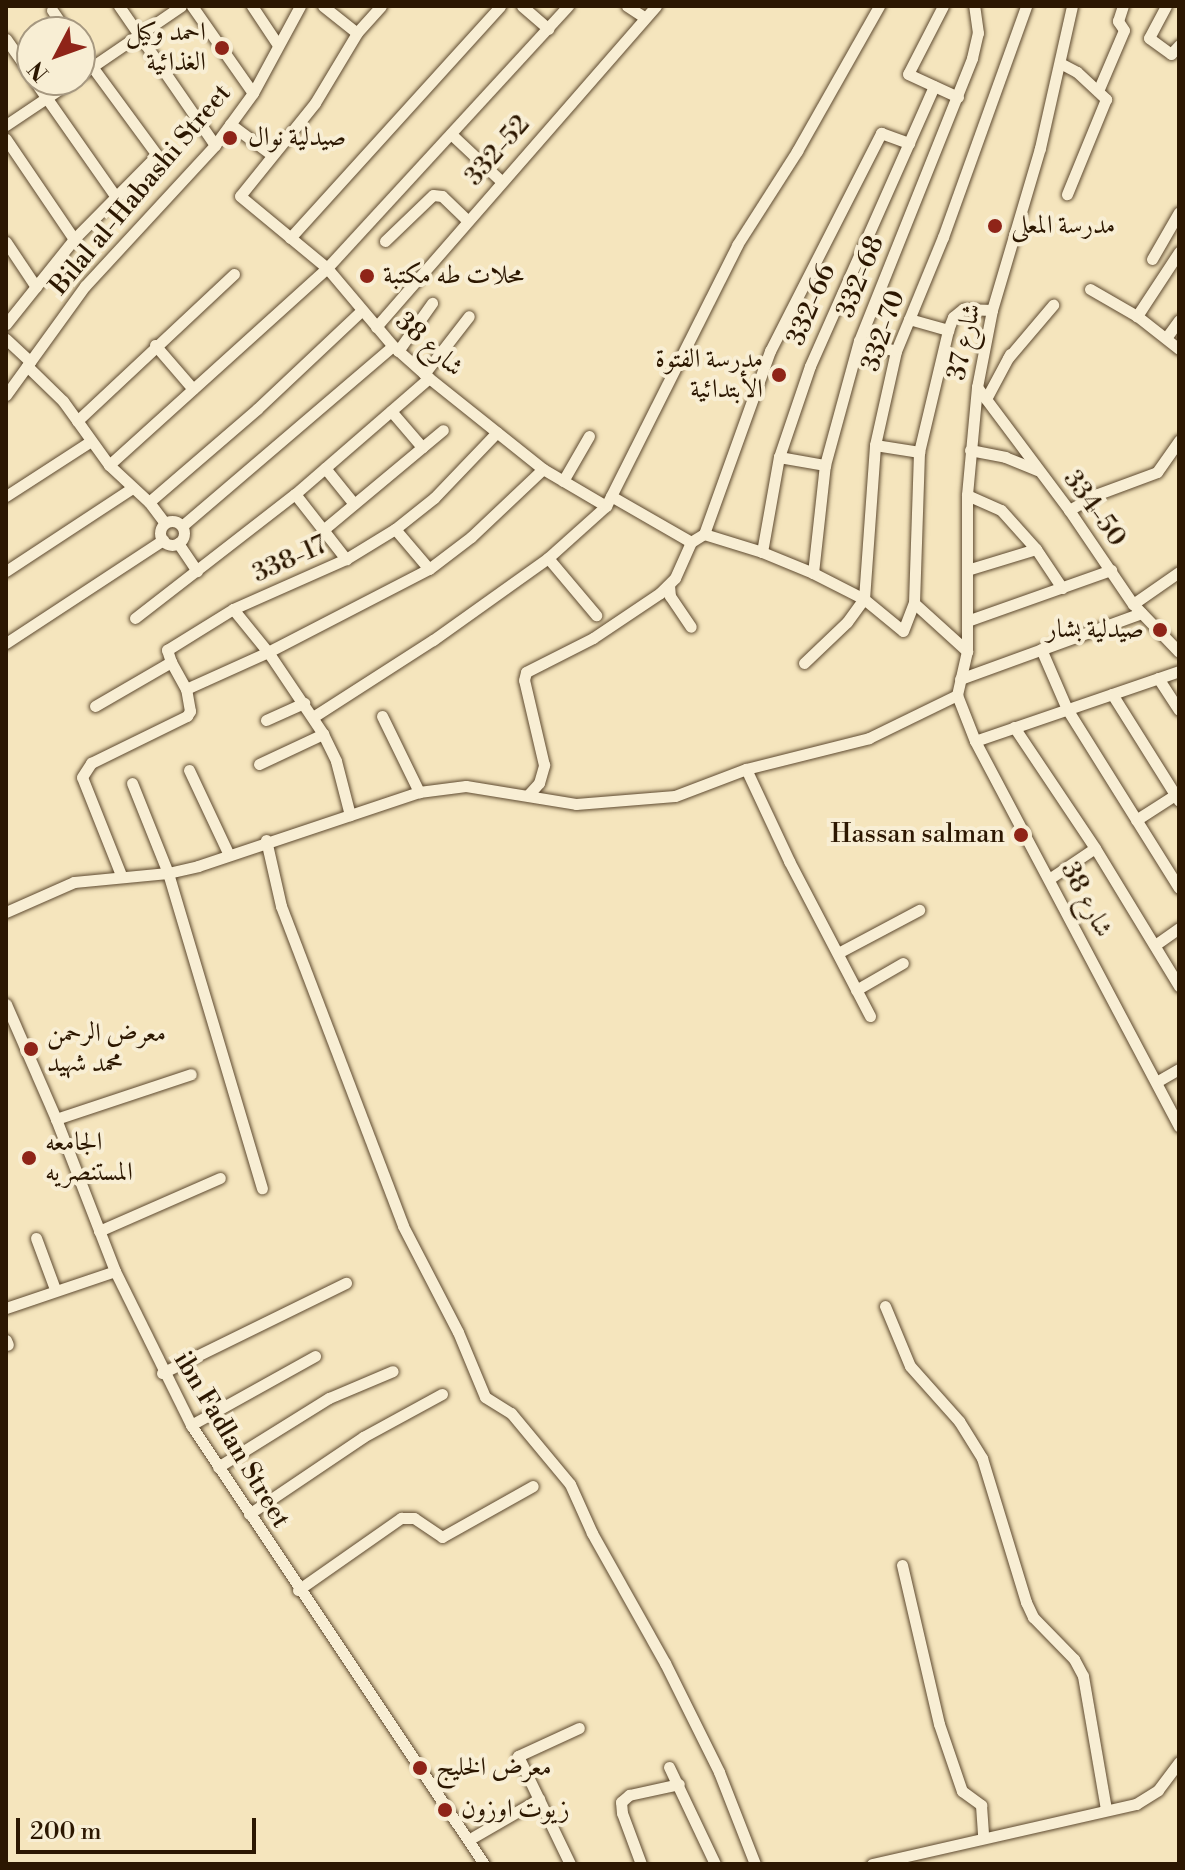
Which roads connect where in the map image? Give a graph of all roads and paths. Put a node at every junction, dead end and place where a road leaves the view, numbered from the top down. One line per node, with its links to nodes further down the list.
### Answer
1 (119, 6): 25 (street)
2 (181, 6): 25 (street)
3 (192, 6): 33 (street)
4 (252, 6): 26 (street)
5 (300, 6): 26 (street, Bilal al-Habashi Street)
6 (323, 6): 24 (street)
7 (381, 6): 24 (street)
8 (500, 6): 49 (street)
9 (522, 6): 23 (street)
10 (568, 6): 23 (street)
11 (627, 6): 22 (street)
12 (656, 6): 22 (street, 332-52)
13 (879, 6): 107 (street)
14 (943, 6): 31 (street)
15 (974, 6): 35 (street, 332-68)
16 (1026, 6): 65 (street, 332-70)
17 (1072, 6): 28 (street, شارع 37)
18 (1123, 6): 32 (street)
19 (1166, 6): 27 (street)
20 (52, 10): 21 (street)
21 (56, 16)
22 (644, 17): 44 (street, 332-52)
23 (548, 29): 39 (street)
24 (357, 33): 43 (street)
25 (139, 34): 29 (street); 42 (street)
26 (278, 45): 33 (street, Bilal al-Habashi Street)
27 (1179, 45)
28 (1060, 63): 32 (street); 61 (street, شارع 37)
29 (96, 64)
30 (96, 72): 46 (street)
31 (934, 86): 35 (street); 41 (street, 332-66)
32 (1098, 91): 45 (street)
33 (253, 93): 37 (street, Bilal al-Habashi Street)
34 (50, 96): 36 (street)
35 (958, 97): 73 (street, 332-68)
36 (47, 98): 38 (street); 46 (street)
37 (230, 124): 42 (street, Bilal al-Habashi Street); 43 (street)
38 (6, 125)
39 (451, 134): 44 (street); 55 (street)
40 (6, 139): 50 (street)
41 (909, 143): 96 (street, 332-66); 115 (street)
42 (215, 145): 79 (street, Bilal al-Habashi Street)
43 (272, 155): 49 (street, شارع 38)
44 (501, 181): 48 (street, 332-52)
45 (1067, 194)
46 (116, 197): 50 (street)
47 (1179, 212): 54 (street)
48 (467, 220): 51 (street); 68 (street, 332-52)
49 (290, 238): 55 (street, شارع 38)
50 (74, 239): 57 (street)
51 (385, 241)
52 (6, 242): 57 (street)
53 (1179, 252): 64 (street)
54 (1152, 259)
55 (327, 268): 62 (street, شارع 38); 82 (street)
56 (234, 274): 74 (street)
57 (36, 287): 67 (street)
58 (1090, 289): 64 (street)
59 (432, 303): 75 (street)
60 (1053, 305): 78 (street)
61 (992, 310): 69 (street); 81 (street, شارع 37)
62 (361, 311): 68 (street, شارع 38); 108 (street)
63 (469, 316): 80 (street)
64 (1137, 316): 70 (street)
65 (909, 319): 69 (street); 77 (street, 332-70)
66 (1179, 320): 70 (street)
67 (6, 324)
68 (376, 327): 75 (street, شارع 38)
69 (948, 330): 95 (street)
70 (1166, 338): 76 (street)
71 (6, 339): 79 (street)
72 (1017, 339): 78 (street)
73 (859, 341): 77 (street); 98 (street, 332-68)
74 (155, 345): 82 (street); 86 (street)
75 (396, 349): 80 (street, شارع 38); 112 (street)
76 (1179, 349)
77 (896, 351): 92 (street, 332-70)
78 (1008, 358): 84 (street)
79 (29, 363): 83 (street, Bilal al-Habashi Street); 86 (street)
80 (426, 376): 85 (street); 88 (street, شارع 38)
81 (977, 387): 84 (street, 334-50); 94 (street, شارع 37)
82 (193, 389): 97 (street)
83 (6, 395)
84 (986, 399): 101 (street, 334-50)
85 (391, 411): 93 (street); 99 (street)
86 (77, 421): 91 (street)
87 (443, 430): 93 (street)
88 (497, 432): 100 (street, شارع 38); 113 (street, 338-17)
89 (589, 436): 102 (street)
90 (1179, 440): 110 (street)
91 (91, 441): 97 (street); 106 (street)
92 (875, 445): 95 (street); 132 (street, 332-70)
93 (422, 447): 109 (street)
94 (970, 450): 101 (street); 105 (street, شارع 37)
95 (919, 452): 133 (street)
96 (779, 457): 98 (street); 120 (street, 332-66)
97 (109, 465): 103 (street)
98 (825, 465): 129 (street, 332-68)
99 (325, 468): 104 (street); 109 (street)
100 (543, 469): 102 (street, شارع 38); 123 (street)
101 (1041, 473): 110 (street, 334-50)
102 (563, 481): 107 (street, شارع 38)
103 (131, 489): 108 (street); 126 (street)
104 (295, 494): 114 (street); 127 (street)
105 (967, 495): 119 (street); 124 (street, شارع 37)
106 (6, 496)
107 (609, 501): 117 (street, شارع 38); 121 (street)
108 (149, 502): 111 (street)
109 (354, 504): 114 (street)
110 (1069, 510): 125 (street, 334-50)
111 (165, 523): 112 (street); 116 (street)
112 (182, 526): 118 (street)
113 (395, 529): 122 (street, 338-17); 123 (street)
114 (323, 530): 122 (street)
115 (704, 534): 117 (street); 120 (street)
116 (163, 540): 118 (street); 140 (street)
117 (691, 542): 130 (street)
118 (178, 543): 127 (street)
119 (1036, 549): 124 (street); 131 (street)
120 (762, 552): 129 (street)
121 (548, 558): 136 (street); 158 (street)
122 (346, 559): 134 (street, 338-17)
123 (429, 569): 143 (street)
124 (967, 570): 138 (street, شارع 37)
125 (1111, 570): 131 (street); 135 (street, 334-50)
126 (6, 571)
127 (197, 571): 137 (street)
128 (1179, 572): 135 (street)
129 (813, 573): 132 (street)
130 (669, 585): 139 (street); 168 (street)
131 (1062, 588): 138 (street)
132 (864, 599): 133 (street); 146 (street)
133 (914, 603): 142 (street)
134 (233, 609): 143 (street); 145 (street, 338-17)
135 (1137, 609): 141 (street); 144 (street, 334-50)
136 (596, 615)
137 (135, 618)
138 (967, 621): 142 (street, شارع 37)
139 (691, 627)
140 (6, 643)
141 (1041, 649): 149 (street); 155 (street)
142 (967, 651): 149 (street, شارع 37)
143 (268, 652): 150 (street); 153 (street)
144 (1179, 652)
145 (171, 662): 150 (street); 154 (street, 338-17)
146 (804, 663)
147 (1179, 671): 148 (street)
148 (1158, 678): 151 (street); 156 (street)
149 (960, 679): 152 (street, شارع 37)
150 (186, 689): 176 (street)
151 (1112, 694): 155 (street); 169 (street)
152 (957, 695): 162 (street, شارع 38); 164 (street)
153 (304, 703): 158 (street); 159 (street)
154 (95, 706)
155 (1067, 709): 160 (street); 171 (street)
156 (1179, 710)
157 (382, 716): 167 (street)
158 (313, 717): 161 (street)
159 (266, 720)
160 (1014, 727): 162 (street); 173 (street)
161 (323, 734): 163 (street); 170 (street)
162 (975, 741): 177 (street, شارع 38)
163 (259, 764)
164 (746, 769): 168 (street); 183 (street)
165 (189, 770): 174 (street)
166 (132, 783): 175 (street)
167 (419, 792): 168 (street); 170 (street)
168 (529, 794)
169 (1177, 798): 171 (street)
170 (350, 815): 172 (street)
171 (1136, 820): 178 (street)
172 (266, 840): 174 (street); 225 (street)
173 (1095, 848): 177 (street); 182 (street)
174 (228, 853): 175 (street)
175 (168, 873): 176 (street); 195 (street)
176 (121, 875): 180 (street)
177 (1049, 879): 191 (street, شارع 38)
178 (1179, 888)
179 (919, 910): 183 (street)
180 (6, 912)
181 (1179, 928): 182 (street)
182 (1155, 945): 185 (street)
183 (838, 953): 186 (street)
184 (903, 963): 186 (street)
185 (1179, 986)
186 (856, 990): 188 (street)
187 (6, 1004): 192 (street, ibn Fadlan Street)
188 (870, 1016)
189 (1179, 1069): 191 (street)
190 (191, 1074): 192 (street)
191 (1158, 1081): 193 (street, شارع 38)
192 (56, 1119): 196 (street, ibn Fadlan Street)
193 (1179, 1126)
194 (220, 1178): 196 (street)
195 (262, 1188)
196 (99, 1231): 198 (street, ibn Fadlan Street)
197 (36, 1238): 200 (street)
198 (115, 1271): 200 (street); 205 (street, ibn Fadlan Street)
199 (346, 1283): 205 (street)
200 (55, 1289): 202 (street)
201 (885, 1306): 218 (street)
202 (6, 1308)
203 (315, 1356): 207 (street)
204 (393, 1371): 208 (street)
205 (162, 1373): 207 (street, ibn Fadlan Street)
206 (442, 1394): 210 (street)
207 (191, 1425): 208 (street, ibn Fadlan Street)
208 (218, 1467): 210 (street, ibn Fadlan Street)
209 (533, 1486): 212 (street)
210 (249, 1514): 212 (street, ibn Fadlan Street)
211 (902, 1565): 219 (street)
212 (298, 1590): 220 (street, ibn Fadlan Street)
213 (579, 1728): 217 (street)
214 (1179, 1762): 218 (street)
215 (669, 1767): 216 (street)
216 (679, 1784): 223 (street); 224 (street)
217 (539, 1799): 220 (street); 222 (street)
218 (1106, 1809): 219 (street)
219 (983, 1836): 226 (street)
220 (470, 1839): 221 (street, ibn Fadlan Street)
221 (484, 1864)
222 (570, 1864)
223 (641, 1864)
224 (715, 1864)
225 (755, 1864)
226 (872, 1864)

